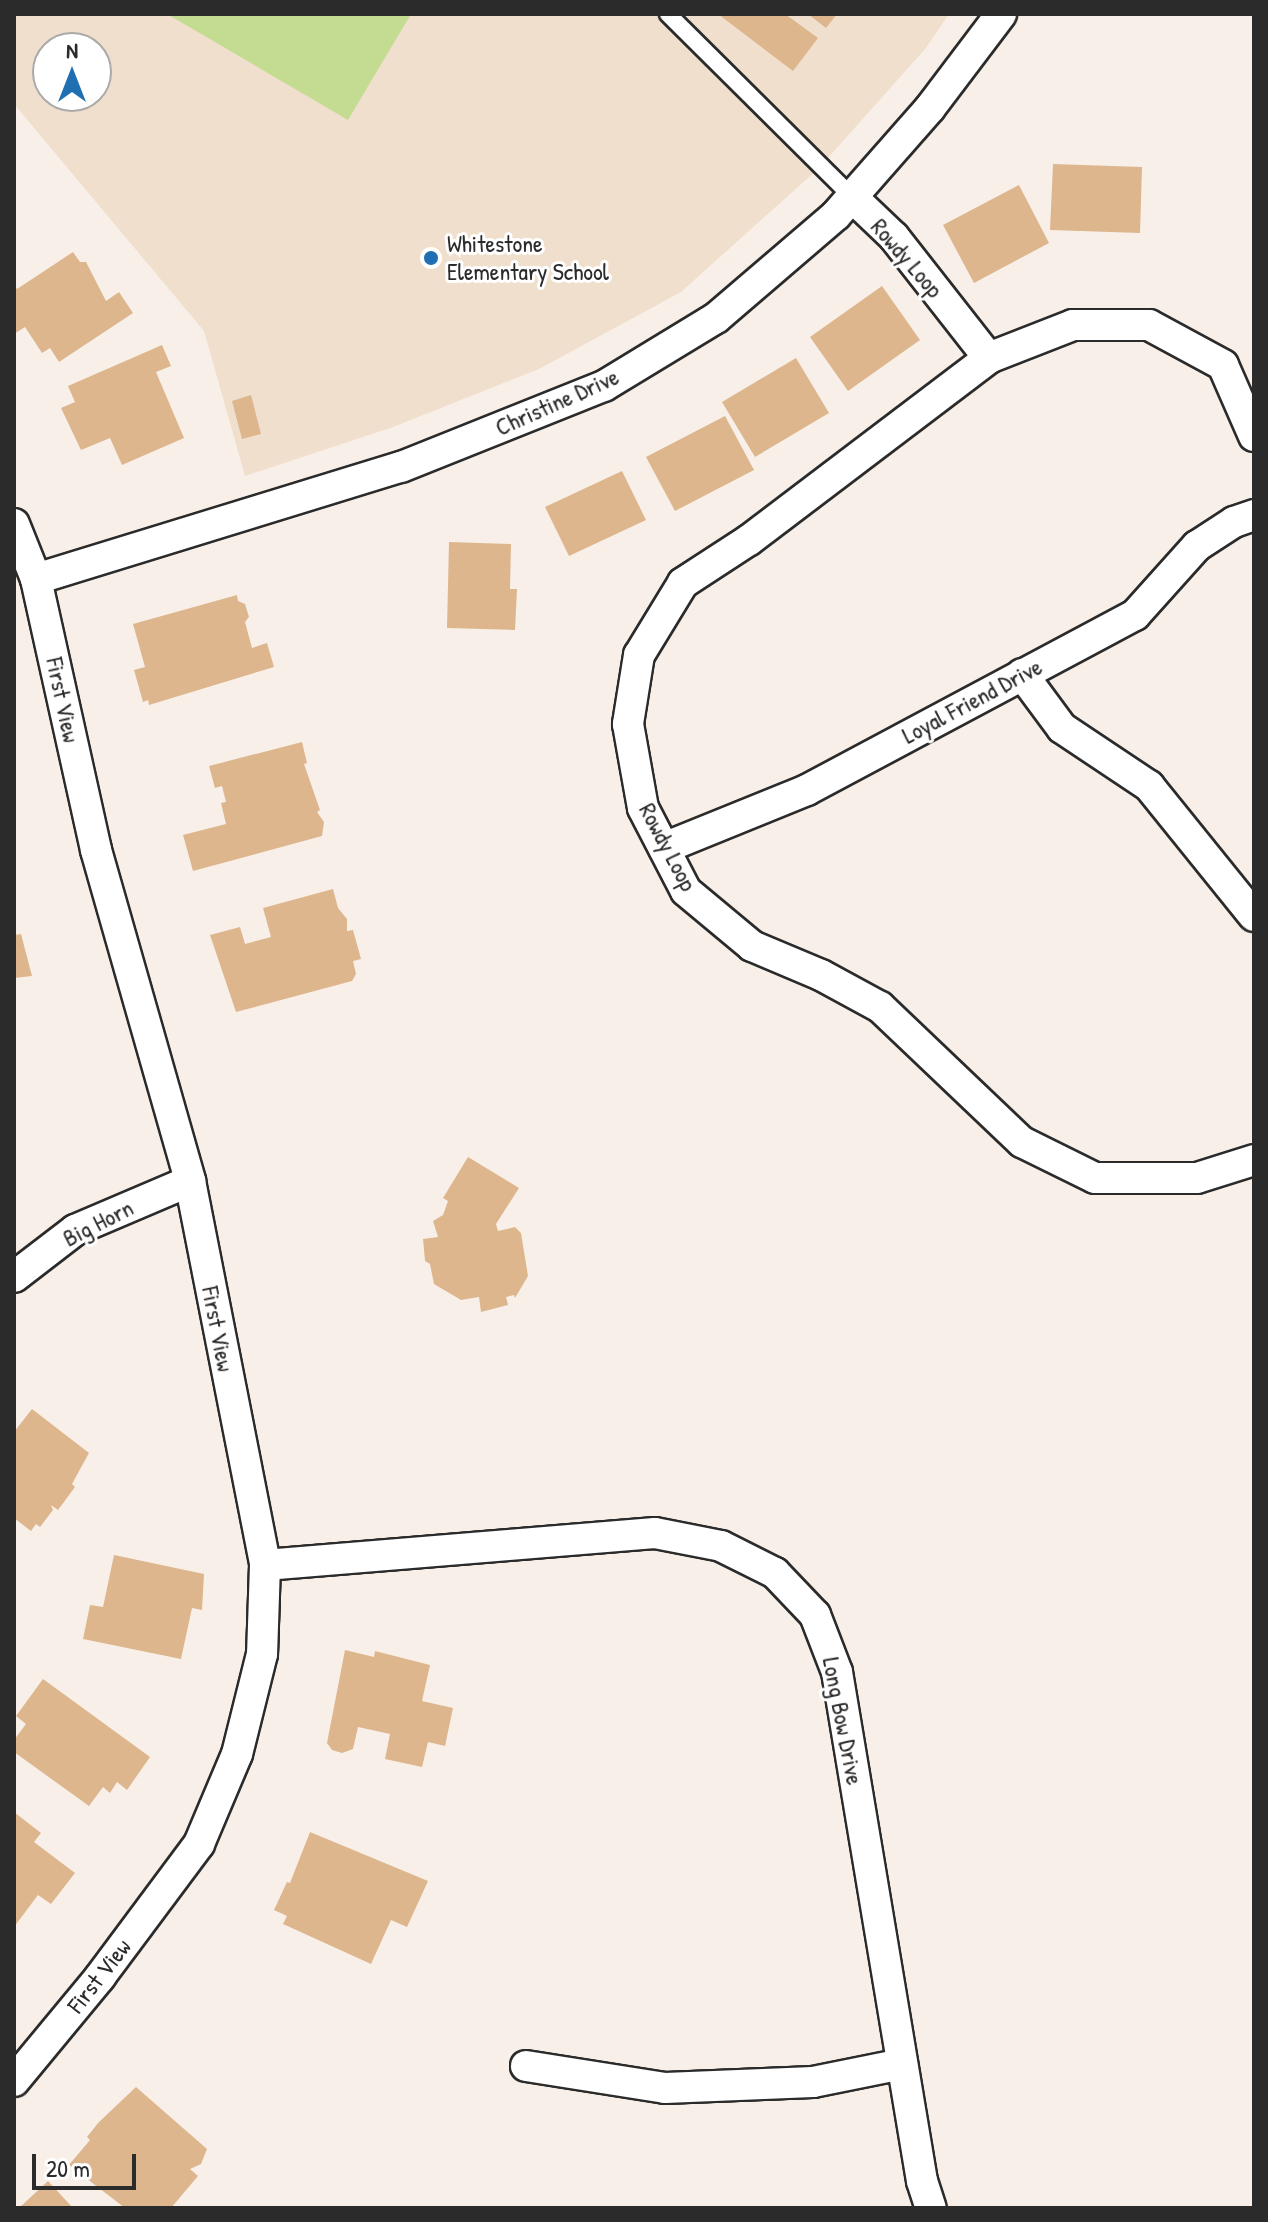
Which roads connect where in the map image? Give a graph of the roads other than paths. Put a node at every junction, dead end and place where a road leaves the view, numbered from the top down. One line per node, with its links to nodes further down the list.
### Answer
1 (668, 14): 3 (lane)
2 (1001, 14): 3 (street, Christine Drive)
3 (852, 197): 4 (street, Rowdy Loop); 8 (street, Christine Drive)
4 (989, 358): 5 (street, Rowdy Loop); 10 (street, Rowdy Loop)
5 (1254, 436)
6 (1254, 515): 9 (street, Loyal Friend Drive)
7 (14, 524): 8 (street, First View)
8 (36, 579): 13 (street, First View)
9 (1022, 674): 10 (street, Loyal Friend Drive); 11 (street)
10 (664, 848): 12 (street, Rowdy Loop)
11 (1254, 916)
12 (1254, 1160)
13 (190, 1181): 14 (street, Big Horn); 15 (street, First View)
14 (14, 1277)
15 (265, 1565): 16 (street, Long Bow Drive); 18 (street, First View)
16 (902, 2064): 17 (street); 19 (street, Long Bow Drive)
17 (526, 2066)
18 (14, 2081)
19 (931, 2208)

